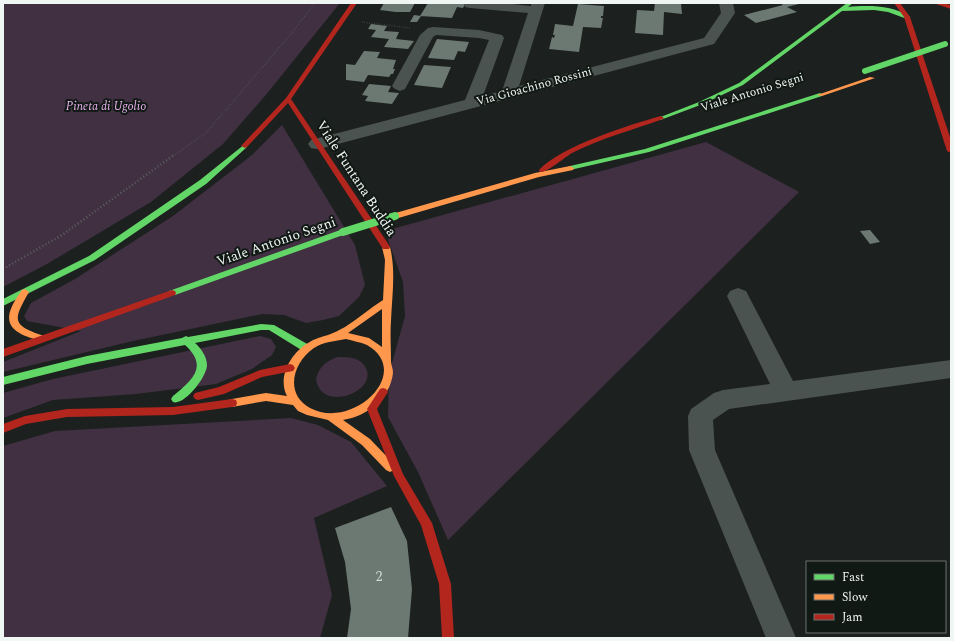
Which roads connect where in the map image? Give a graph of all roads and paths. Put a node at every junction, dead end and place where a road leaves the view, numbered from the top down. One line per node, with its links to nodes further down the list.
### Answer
1 (315, 3): 28 (path)
2 (354, 3): 12 (main road)
3 (726, 3): 20 (street, Via Gioachino Rossini)
4 (850, 3): 10 (main road)
5 (897, 3): 11 (main road)
6 (936, 3): 9 (main road)
7 (470, 4): 8 (street)
8 (537, 6): 20 (street)
9 (951, 7)
10 (840, 10): 11 (main road); 27 (main road)
11 (907, 17): 15 (main road)
12 (343, 19): 13 (path); 21 (main road)
13 (433, 31): 19 (street); 22 (street)
14 (948, 43): 17 (main road, bridge)
15 (917, 61): 16 (main road); 25 (main road)
16 (930, 61)
17 (861, 72)
18 (876, 77): 26 (main road, Viale Antonio Segni)
19 (400, 86)
20 (509, 93): 22 (street, Via Gioachino Rossini)
21 (288, 99): 23 (main road, Viale Funtana Buddia); 29 (main road)
22 (472, 103): 23 (street, Via Gioachino Rossini)
23 (317, 144): 31 (main road, Viale Funtana Buddia)
24 (618, 148): 26 (main road, Viale Antonio Segni)
25 (951, 151)
26 (562, 170): 27 (main road, Viale Antonio Segni)
27 (538, 175): 34 (main road, Viale Antonio Segni, bridge)
28 (3, 268)
29 (25, 292): 32 (main road); 34 (main road)
30 (738, 296): 43 (street)
31 (387, 302): 33 (main road); 38 (main road, Viale Funtana Buddia)
32 (3, 303)
33 (332, 337): 36 (main road); 38 (main road)
34 (41, 338): 37 (main road, Viale Antonio Segni)
35 (186, 340): 36 (main road); 41 (main road); 44 (main road)
36 (306, 348): 39 (main road)
37 (3, 353)
38 (387, 358): 42 (main road)
39 (290, 368): 44 (main road); 45 (main road)
40 (951, 369): 43 (street)
41 (3, 381)
42 (383, 392): 47 (main road); 49 (main road)
43 (786, 392): 51 (street)
44 (168, 401): 46 (main road)
45 (294, 402): 46 (main road); 47 (main road)
46 (100, 412): 48 (main road)
47 (331, 417): 49 (main road)
48 (3, 429)
49 (399, 476): 50 (main road)
50 (448, 638)
51 (780, 638)

